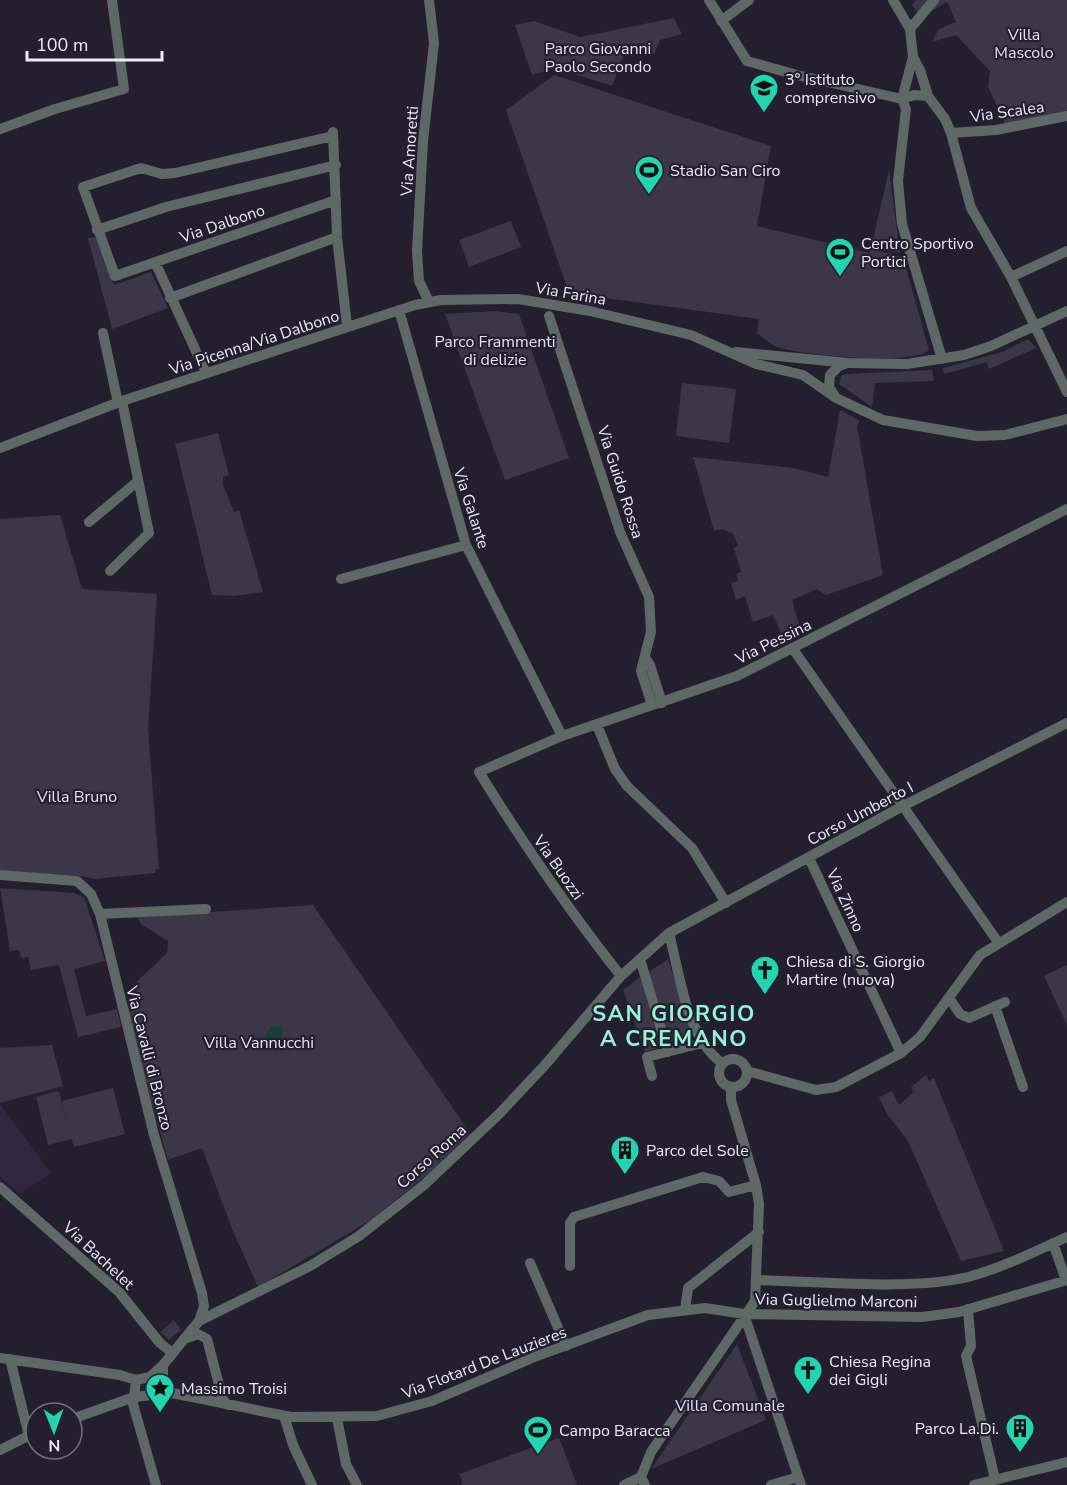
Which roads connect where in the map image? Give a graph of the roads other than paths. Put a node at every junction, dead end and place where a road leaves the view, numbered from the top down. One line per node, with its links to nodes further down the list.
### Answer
1 (112, 0): 13 (street)
2 (429, 0): 23 (street, Via Amoretti)
3 (709, 0): 7 (street)
4 (749, 0): 7 (street)
5 (893, 0): 8 (street)
6 (934, 0): 8 (street)
7 (721, 21): 11 (street)
8 (910, 30): 9 (street)
9 (912, 57): 10 (street); 11 (street)
10 (928, 96): 11 (street); 14 (street)
11 (902, 99): 31 (street)
12 (1067, 116): 14 (street, Via Scalea)
13 (0, 129)
14 (951, 133): 21 (street)
15 (336, 165): 16 (street); 17 (street); 17 (street)
16 (336, 200): 18 (street); 20 (street, Via Dalbono)
17 (97, 230): 20 (street, Via Dalbono)
18 (337, 237): 22 (street); 27 (street)
19 (1067, 251): 21 (street)
20 (155, 262): 22 (street)
21 (1011, 277): 28 (street)
22 (170, 298): 33 (street)
23 (429, 302): 24 (street, Via Farina); 30 (street, Via Farina)
24 (399, 310): 27 (street, Via Picenna/Via Dalbono); 42 (street, Via Galante)
25 (1067, 311): 28 (street, Via Farina)
26 (549, 316): 46 (street, Via Guido Rossa)
27 (347, 326): 33 (street, Via Picenna/Via Dalbono)
28 (1033, 326): 31 (street, Via Farina); 34 (street)
29 (103, 333): 36 (street)
30 (733, 352): 32 (street, Via Farina); 35 (street, Via Farina)
31 (942, 359): 32 (street, Via Farina)
32 (848, 363): 35 (street)
33 (206, 373): 36 (street, Via Picenna/Via Dalbono)
34 (1067, 392)
35 (836, 398): 37 (street, Via Farina)
36 (120, 402): 38 (street, Via Picenna/Via Dalbono); 39 (street)
37 (1067, 419)
38 (0, 447)
39 (138, 481): 41 (street); 43 (street)
40 (1067, 509): 45 (street, Via Pessina)
41 (89, 522)
42 (466, 545): 44 (street); 49 (street, Via Galante)
43 (110, 572)
44 (341, 579)
45 (793, 649): 46 (street, Via Pessina); 51 (street)
46 (657, 704): 48 (street, Via Pessina)
47 (1067, 723): 51 (street, Corso Umberto I)
48 (597, 725): 49 (street, Via Pessina); 55 (street)
49 (562, 736): 50 (street, Via Pessina)
50 (479, 772): 61 (street, Via Buozzi)
51 (903, 806): 52 (street, Corso Umberto I); 59 (street)
52 (809, 858): 55 (street, Corso Umberto I); 65 (street, Via Zinno)
53 (0, 875): 57 (street, Via Cavalli di Bronzo)
54 (1067, 902): 59 (street)
55 (726, 903): 58 (street, Corso Umberto I)
56 (206, 909): 57 (street)
57 (100, 914): 83 (street, Via Cavalli di Bronzo)
58 (669, 933): 60 (street, Corso Umberto I); 63 (street)
59 (998, 942): 62 (street)
60 (640, 959): 61 (street, Corso Roma); 64 (street)
61 (621, 976): 83 (street, Corso Roma)
62 (949, 998): 65 (street); 69 (street)
63 (702, 1043): 64 (street); 66 (street)
64 (668, 1052): 68 (street)
65 (901, 1053): 67 (street)
66 (722, 1063): 67 (street); 70 (street)
67 (747, 1071): 70 (street)
68 (652, 1076)
69 (1023, 1087)
70 (731, 1088): 71 (street)
71 (756, 1185): 73 (street); 77 (street)
72 (0, 1186): 86 (street, Via Bachelet)
73 (759, 1232): 78 (street); 81 (street)
74 (1067, 1237): 75 (street)
75 (1053, 1243): 78 (street); 79 (street)
76 (530, 1263): 85 (street)
77 (570, 1266)
78 (756, 1280): 82 (street)
79 (1067, 1280): 80 (street, Via Guglielmo Marconi)
80 (968, 1309): 82 (street, Via Guglielmo Marconi); 102 (street)
81 (685, 1310): 82 (street, Via Flotard De Lauzieres); 85 (street, Via Flotard De Lauzieres)
82 (744, 1314): 103 (street); 104 (street)
83 (199, 1322): 84 (street)
84 (184, 1339): 86 (street); 90 (street)
85 (566, 1346): 98 (street, Via Flotard De Lauzieres)
86 (171, 1352): 88 (street)
87 (5, 1359): 89 (street); 95 (street)
88 (163, 1365): 89 (street); 91 (street)
89 (136, 1380): 92 (street)
90 (220, 1386): 93 (street); 94 (street)
91 (172, 1393): 92 (street); 93 (street)
92 (134, 1397): 96 (street); 105 (street)
93 (200, 1399): 94 (street, Via Flotard De Lauzieres)
94 (228, 1405): 97 (street, Via Flotard De Lauzieres)
95 (24, 1412)
96 (84, 1415)
97 (284, 1416): 98 (street, Via Flotard De Lauzieres); 106 (street)
98 (337, 1418): 107 (street)
99 (24, 1438): 100 (street)
100 (0, 1450)
101 (1067, 1462): 102 (street)
102 (995, 1479): 110 (street)
103 (643, 1481): 108 (street)
104 (799, 1481): 109 (street)
105 (156, 1485)
106 (312, 1485)
107 (357, 1485)
108 (624, 1485)
109 (771, 1485)
110 (974, 1485)

